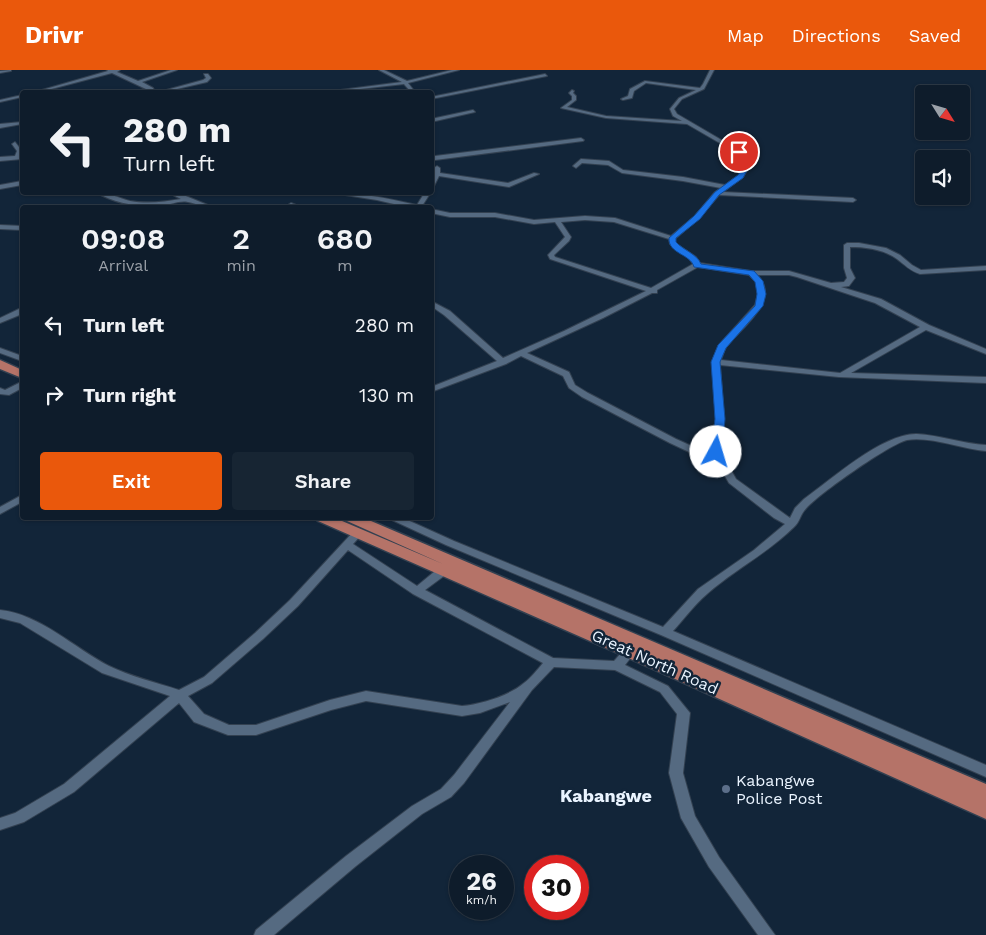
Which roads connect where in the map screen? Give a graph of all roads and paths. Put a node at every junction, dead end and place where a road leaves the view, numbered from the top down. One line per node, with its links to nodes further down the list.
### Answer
1 (9, 70): 7 (street)
2 (175, 70): 10 (street)
3 (381, 70): 11 (street)
4 (457, 70): 11 (street)
5 (712, 70): 13 (street)
6 (113, 71): 10 (street); 14 (street)
7 (0, 72)
8 (206, 75): 16 (street)
9 (545, 76): 22 (street)
10 (138, 82): 15 (street)
11 (405, 83): 18 (street); 19 (street)
12 (323, 86): 17 (street)
13 (700, 89): 23 (street); 28 (street)
14 (44, 90)
15 (150, 90)
16 (171, 90)
17 (333, 90)
18 (353, 90)
19 (411, 90)
20 (572, 91): 28 (street)
21 (20, 97): 24 (street)
22 (434, 97)
23 (623, 99)
24 (0, 101)
25 (473, 111): 26 (street)
26 (434, 119)
27 (20, 123): 29 (street)
28 (693, 124): 40 (street)
29 (0, 126)
30 (581, 140): 32 (street)
31 (15, 144): 33 (street)
32 (434, 156)
33 (20, 157): 34 (street)
34 (0, 159)
35 (576, 166): 40 (street)
36 (434, 173): 37 (street)
37 (536, 174)
38 (20, 183): 39 (street)
39 (0, 187)
40 (726, 187): 41 (street)
41 (717, 193): 46 (street); 57 (street)
42 (106, 195): 47 (street)
43 (176, 195): 45 (street)
44 (353, 195): 52 (street)
45 (186, 200): 50 (street); 51 (street)
46 (853, 200)
47 (126, 202): 48 (street); 49 (street)
48 (120, 205)
49 (148, 205)
50 (161, 205)
51 (202, 205)
52 (410, 205)
53 (434, 212): 54 (street)
54 (557, 220): 57 (street); 62 (street)
55 (0, 227): 56 (street)
56 (20, 228)
57 (672, 238): 58 (street)
58 (697, 266): 60 (street); 62 (street)
59 (986, 268): 61 (street)
60 (751, 273): 61 (street); 72 (street)
61 (827, 285): 66 (street)
62 (654, 290): 69 (street)
63 (434, 305): 71 (street)
64 (20, 311): 65 (street)
65 (0, 321)
66 (926, 327): 68 (street); 76 (street)
67 (0, 350): 70 (street)
68 (986, 352)
69 (520, 353): 71 (street); 83 (street)
70 (20, 358)
71 (503, 362): 80 (street)
72 (716, 362): 76 (street); 83 (street)
73 (0, 364): 74 (main road)
74 (20, 373)
75 (0, 374): 78 (main road)
76 (839, 375): 77 (street)
77 (986, 380)
78 (20, 383)
79 (20, 385): 81 (street)
80 (434, 389)
81 (0, 391)
82 (986, 448): 88 (street)
83 (723, 464): 88 (street)
84 (20, 499): 85 (street)
85 (0, 511)
86 (327, 520): 89 (main road, Great North Road)
87 (400, 520): 93 (street)
88 (792, 524): 93 (street)
89 (352, 532): 90 (main road, Great North Road); 91 (street); 98 (street); 100 (main road, Great North Road)
90 (444, 570): 91 (street); 94 (main road, Great North Road)
91 (417, 591): 95 (street)
92 (0, 614): 98 (street)
93 (665, 632): 99 (street)
94 (630, 651): 96 (street); 101 (main road, Great North Road)
95 (551, 662): 96 (street); 97 (street)
96 (617, 666): 104 (street)
97 (528, 687): 98 (street); 103 (street)
98 (180, 695): 102 (street)
99 (986, 771)
100 (986, 793)
101 (986, 810)
102 (0, 824)
103 (262, 935)
104 (767, 935)

